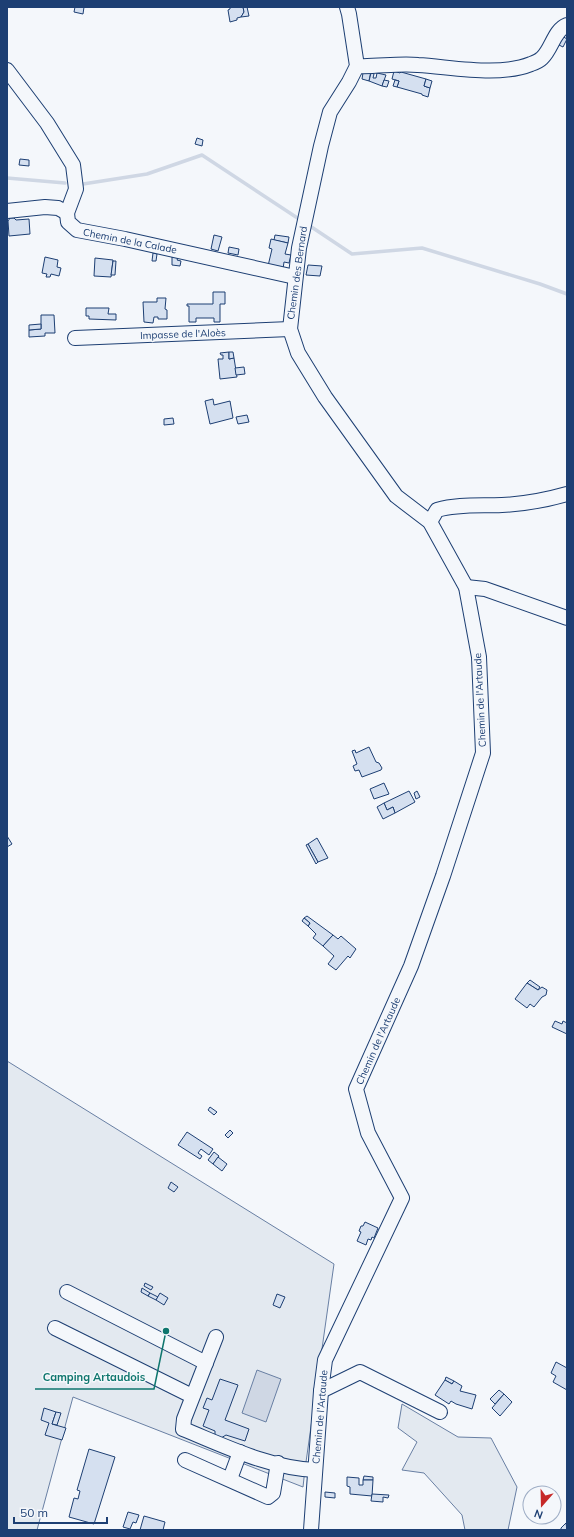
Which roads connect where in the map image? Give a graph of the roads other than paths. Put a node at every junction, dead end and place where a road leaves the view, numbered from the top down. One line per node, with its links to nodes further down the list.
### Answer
1 (347, 7): 3 (street)
2 (567, 25): 3 (street)
3 (357, 66): 7 (street, Chemin des Bernard)
4 (7, 70): 6 (street)
5 (7, 211): 6 (street)
6 (67, 213): 7 (street, Chemin de la Calade)
7 (295, 276): 8 (street, Chemin des Bernard)
8 (290, 329): 9 (street, Impasse de l'Aloès); 11 (street, Chemin des Bernard)
9 (75, 338)
10 (567, 494): 11 (street)
11 (430, 522): 12 (street, Chemin des Bernard)
12 (466, 587): 13 (street); 18 (street, Chemin de l'Artaude)
13 (567, 618)
14 (67, 1292): 17 (street)
15 (55, 1328): 19 (street)
16 (216, 1337): 17 (street)
17 (206, 1362): 19 (street)
18 (321, 1391): 20 (street); 24 (street, Chemin de l'Artaude)
19 (192, 1396): 21 (street)
20 (440, 1412)
21 (240, 1452): 23 (street); 25 (street)
22 (185, 1460): 25 (street)
23 (278, 1464): 24 (street); 25 (street)
24 (315, 1470): 26 (street, Chemin de l'Artaude)
25 (230, 1479)
26 (311, 1530)

